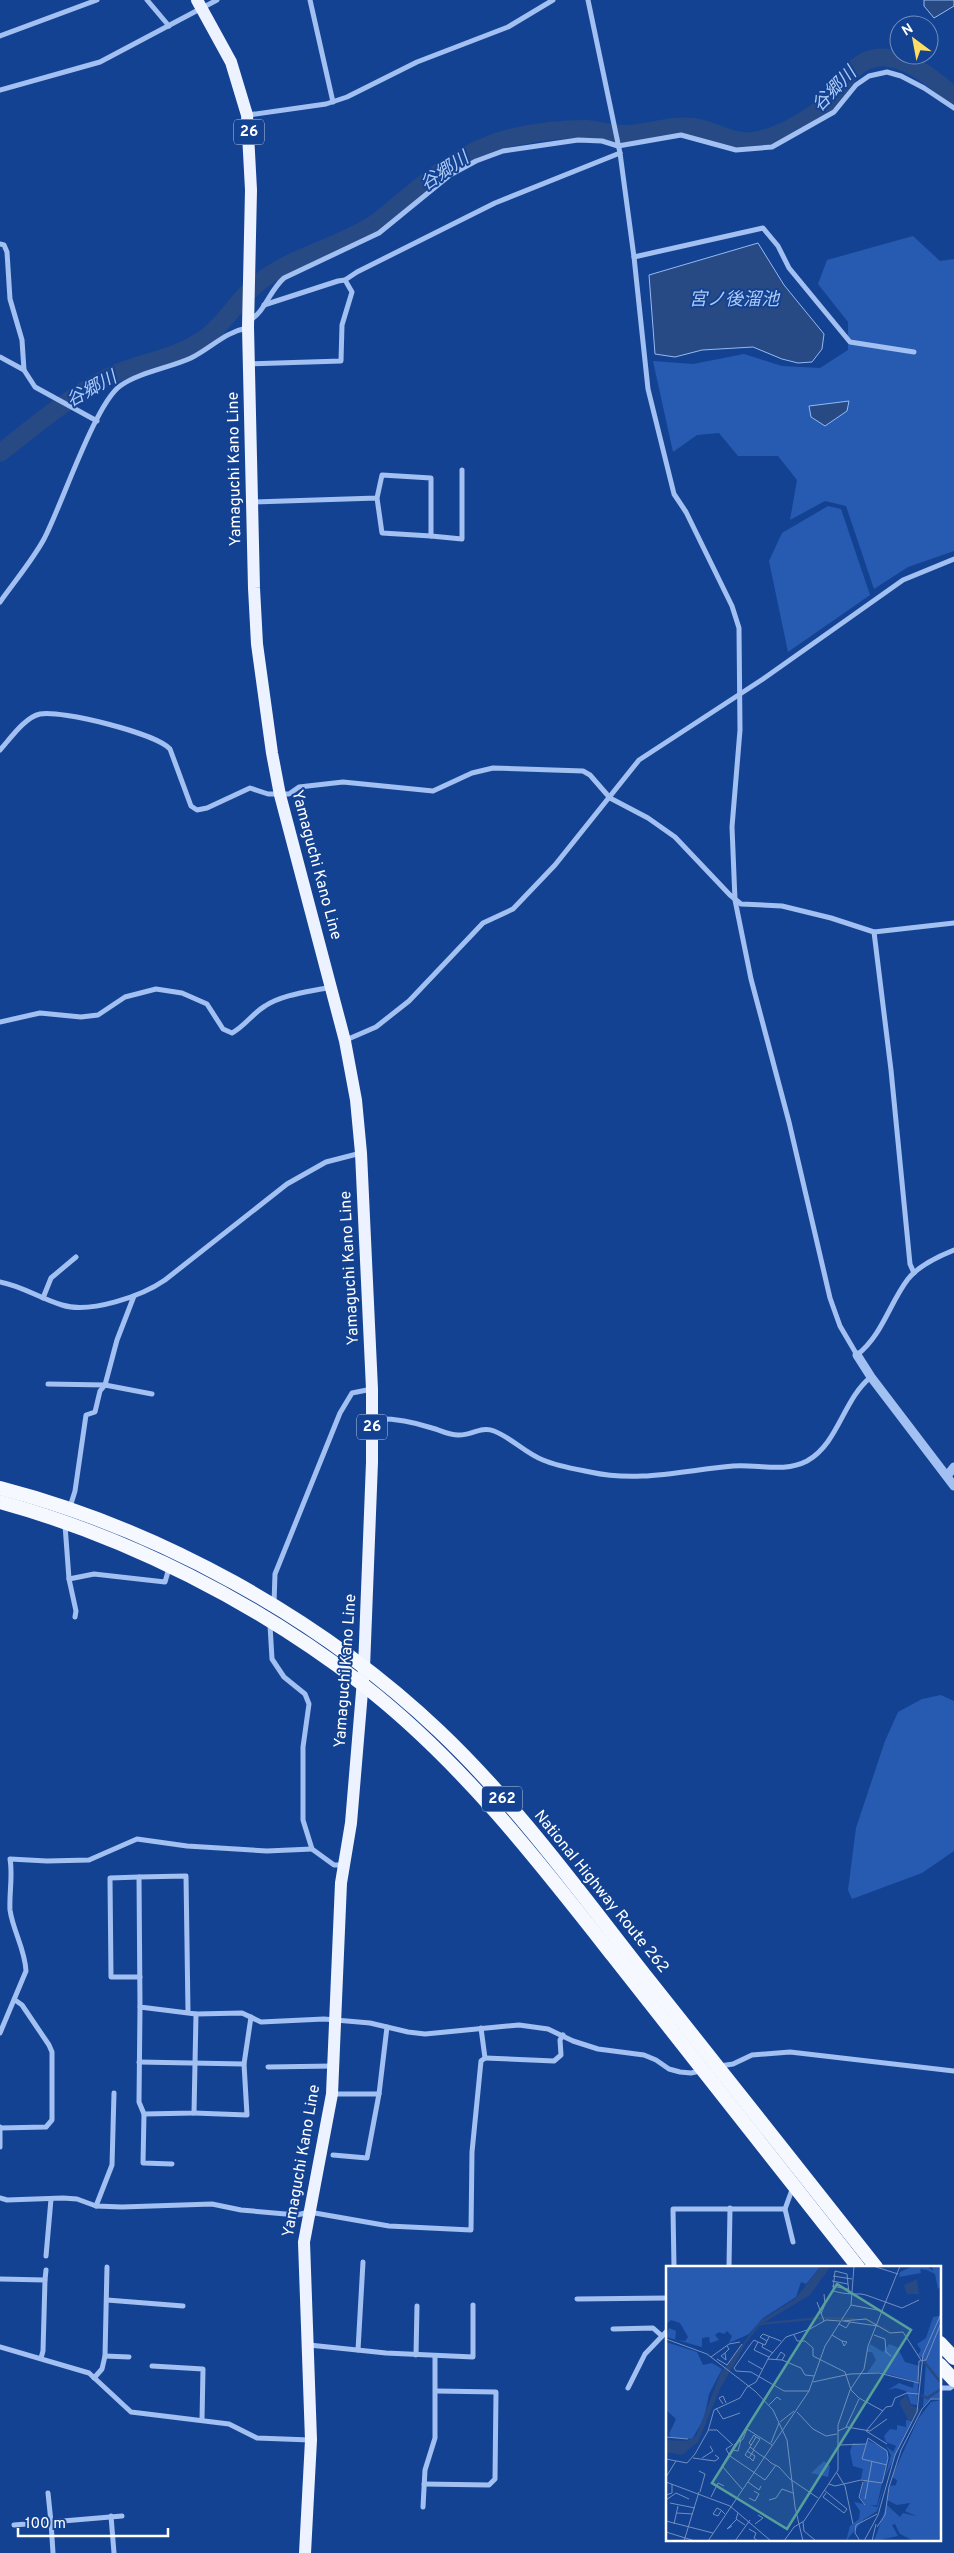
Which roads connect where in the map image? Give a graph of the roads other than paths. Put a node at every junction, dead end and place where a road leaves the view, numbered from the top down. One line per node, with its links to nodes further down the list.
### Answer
1 (97, 0): 9 (street)
2 (147, 0): 8 (street)
3 (217, 0): 7 (street)
4 (310, 0): 11 (street)
5 (553, 0): 11 (street)
6 (588, 0): 14 (street)
7 (200, 5): 8 (street); 13 (main road, Yamaguchi Kano Line / 26)
8 (169, 26): 10 (street)
9 (0, 36)
10 (0, 90)
11 (333, 102): 13 (street)
12 (954, 108): 14 (street)
13 (247, 115): 20 (main road, Yamaguchi Kano Line / 26)
14 (618, 144): 15 (street); 19 (street)
15 (620, 153): 17 (street); 18 (street)
16 (0, 244): 24 (street)
17 (634, 257): 21 (street); 32 (street)
18 (345, 280): 19 (street); 23 (street)
19 (264, 306): 20 (street)
20 (248, 319): 23 (main road, Yamaguchi Kano Line / 26); 25 (street)
21 (914, 352)
22 (0, 357): 24 (street)
23 (249, 364): 28 (main road, Yamaguchi Kano Line / 26)
24 (24, 370): 25 (street)
25 (97, 421): 31 (street)
26 (462, 470): 29 (street)
27 (377, 498): 28 (street); 29 (street); 29 (street)
28 (250, 502): 34 (main road, Yamaguchi Kano Line / 26)
29 (431, 536)
30 (954, 559): 32 (street)
31 (0, 602)
32 (740, 693): 35 (street); 36 (street)
33 (0, 750): 34 (street)
34 (280, 794): 35 (street); 39 (main road, Yamaguchi Kano Line / 26)
35 (610, 798): 36 (street); 41 (street)
36 (735, 900): 38 (street); 49 (street)
37 (954, 923): 38 (street)
38 (874, 932): 45 (street)
39 (331, 987): 40 (street); 41 (main road, Yamaguchi Kano Line / 26)
40 (0, 1022)
41 (345, 1040): 42 (main road, Yamaguchi Kano Line / 26)
42 (361, 1153): 47 (street); 53 (main road, Yamaguchi Kano Line / 26)
43 (954, 1250): 45 (street)
44 (76, 1257): 48 (street)
45 (914, 1273): 49 (street)
46 (0, 1282): 48 (street)
47 (134, 1296): 48 (street); 52 (street)
48 (43, 1298)
49 (857, 1355): 50 (street)
50 (871, 1377): 55 (street); 57 (street)
51 (48, 1384): 52 (street)
52 (105, 1385): 54 (street); 61 (street)
53 (372, 1389): 55 (main road, Yamaguchi Kano Line / 26); 64 (street)
54 (152, 1394)
55 (372, 1419): 67 (main road, Yamaguchi Kano Line / 26)
56 (954, 1467): 57 (street)
57 (947, 1476): 58 (street)
58 (954, 1486)
59 (0, 1488): 61 (highway, National Highway Route 262 / 262)
60 (0, 1502): 61 (highway, National Highway Route 262 / 262)
61 (67, 1516): 62 (highway, National Highway Route 262 / 262); 63 (street); 64 (highway, National Highway Route 262 / 262)
62 (170, 1566): 63 (street); 66 (highway, National Highway Route 262 / 262)
63 (69, 1579): 65 (street)
64 (274, 1606): 67 (highway, National Highway Route 262 / 262)
65 (75, 1617)
66 (270, 1622): 68 (highway, National Highway Route 262 / 262); 69 (street)
67 (364, 1668): 68 (main road, Yamaguchi Kano Line / 26); 89 (highway, National Highway Route 262 / 262)
68 (362, 1684): 70 (main road, Yamaguchi Kano Line / 26); 90 (highway, National Highway Route 262 / 262)
69 (312, 1849): 70 (street); 73 (street)
70 (344, 1865): 78 (main road, Yamaguchi Kano Line / 26)
71 (139, 1877): 72 (street); 72 (street); 75 (street)
72 (140, 1977): 74 (street)
73 (15, 2000): 81 (street); 97 (street)
74 (140, 2007): 75 (street); 84 (street)
75 (188, 2012): 76 (street)
76 (196, 2014): 77 (street); 85 (street)
77 (251, 2017): 78 (street); 86 (street)
78 (336, 2021): 79 (street); 87 (main road, Yamaguchi Kano Line / 26)
79 (387, 2027): 80 (street); 94 (street)
80 (480, 2028): 82 (street); 83 (street)
81 (0, 2033)
82 (563, 2036): 83 (street); 90 (street)
83 (485, 2058): 107 (street)
84 (139, 2062): 85 (street); 96 (street)
85 (195, 2064): 86 (street); 95 (street)
86 (244, 2064): 95 (street)
87 (333, 2066): 88 (street); 93 (main road, Yamaguchi Kano Line / 26)
88 (268, 2067)
89 (718, 2067): 90 (street); 91 (street); 101 (highway, National Highway Route 262 / 262)
90 (703, 2070): 101 (highway, National Highway Route 262 / 262)
91 (954, 2071)
92 (114, 2093): 104 (street)
93 (332, 2094): 94 (street); 107 (main road, Yamaguchi Kano Line / 26)
94 (379, 2094): 99 (street)
95 (194, 2113): 96 (street)
96 (144, 2114): 100 (street)
97 (0, 2128): 98 (street)
98 (0, 2148)
99 (333, 2154)
100 (172, 2164)
101 (798, 2181): 106 (street); 113 (highway, National Highway Route 262 / 262); 114 (highway, National Highway Route 262 / 262)
102 (0, 2198): 103 (street)
103 (51, 2199): 104 (street); 109 (street)
104 (96, 2206): 107 (street)
105 (730, 2208): 106 (street); 111 (street); 112 (street)
106 (785, 2209): 108 (street)
107 (309, 2212): 128 (main road, Yamaguchi Kano Line / 26)
108 (792, 2242)
109 (46, 2256)
110 (363, 2262): 131 (street)
111 (674, 2266)
112 (729, 2266)
113 (857, 2266)
114 (875, 2266)
115 (106, 2267): 121 (street)
116 (46, 2270): 118 (street)
117 (0, 2279): 118 (street)
118 (45, 2280): 136 (street)
119 (666, 2298): 120 (street)
120 (577, 2299)
121 (107, 2300): 123 (street); 133 (street)
122 (473, 2305): 134 (street)
123 (183, 2306)
124 (417, 2306): 132 (street)
125 (613, 2329): 127 (street)
126 (666, 2332): 127 (street)
127 (662, 2336): 143 (street)
128 (308, 2345): 131 (street); 147 (main road, Yamaguchi Kano Line / 26)
129 (942, 2345): 137 (highway)
130 (0, 2347): 136 (street)
131 (358, 2350): 132 (street)
132 (416, 2355): 134 (street)
133 (105, 2356): 135 (street); 140 (street)
134 (435, 2356): 145 (street)
135 (129, 2357)
136 (41, 2358): 140 (street)
137 (954, 2358)
138 (152, 2366): 146 (street)
139 (942, 2367): 141 (highway)
140 (94, 2378): 146 (street)
141 (954, 2380)
142 (954, 2385): 144 (street)
143 (628, 2388)
144 (942, 2388)
145 (437, 2391): 148 (street); 148 (street)
146 (202, 2420): 147 (street)
147 (311, 2440): 157 (main road, Yamaguchi Kano Line / 26)
148 (424, 2484): 150 (street)
149 (48, 2493): 153 (street)
150 (424, 2506)
151 (111, 2516): 152 (street); 153 (street); 156 (street)
152 (122, 2516)
153 (51, 2522): 154 (street); 155 (street)
154 (14, 2525)
155 (54, 2553)
156 (114, 2553)
157 (305, 2553)

